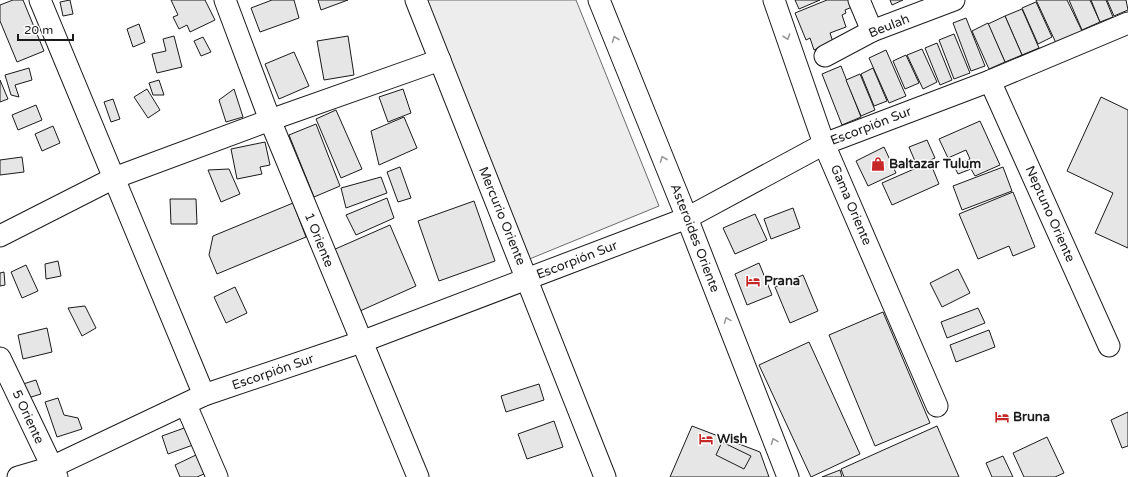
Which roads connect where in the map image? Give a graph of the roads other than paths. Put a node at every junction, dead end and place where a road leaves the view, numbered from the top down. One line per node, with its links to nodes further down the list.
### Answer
1 (40, 0): 15 (street)
2 (225, 0): 13 (street, 1 Oriente)
3 (416, 0): 11 (street, Mercurio Oriente)
4 (599, 0): 16 (street, Asteroides Oriente, one-way to 4)
5 (774, 0): 14 (street, Gama Oriente, one-way to 14)
6 (859, 0): 9 (street)
7 (954, 0): 9 (street, Beulah)
8 (1128, 23): 12 (street, Escorpión Sur)
9 (872, 32): 10 (street, Beulah)
10 (825, 56)
11 (440, 60): 13 (street); 18 (street, Mercurio Oriente)
12 (990, 81): 14 (street, Escorpión Sur); 20 (street, Neptuno Oriente)
13 (270, 120): 15 (street); 19 (street, 1 Oriente)
14 (824, 144): 16 (street, Escorpión Sur); 24 (street, Gama Oriente)
15 (114, 178): 17 (street); 22 (street)
16 (687, 218): 18 (street, Escorpión Sur); 30 (street, Asteroides Oriente, one-way to 16)
17 (0, 236)
18 (527, 279): 19 (street, Escorpión Sur); 29 (street, Mercurio Oriente)
19 (361, 342): 22 (street, Escorpión Sur); 28 (street, 1 Oriente)
20 (1109, 346)
21 (0, 358): 25 (street, 5 Oriente)
22 (204, 395): 23 (street, Escorpión Sur)
23 (186, 405): 25 (street, Escorpión Sur); 27 (street)
24 (937, 406)
25 (54, 472): 26 (street, Escorpión Sur)
26 (18, 477)
27 (217, 477)
28 (418, 477)
29 (605, 477)
30 (788, 477)

